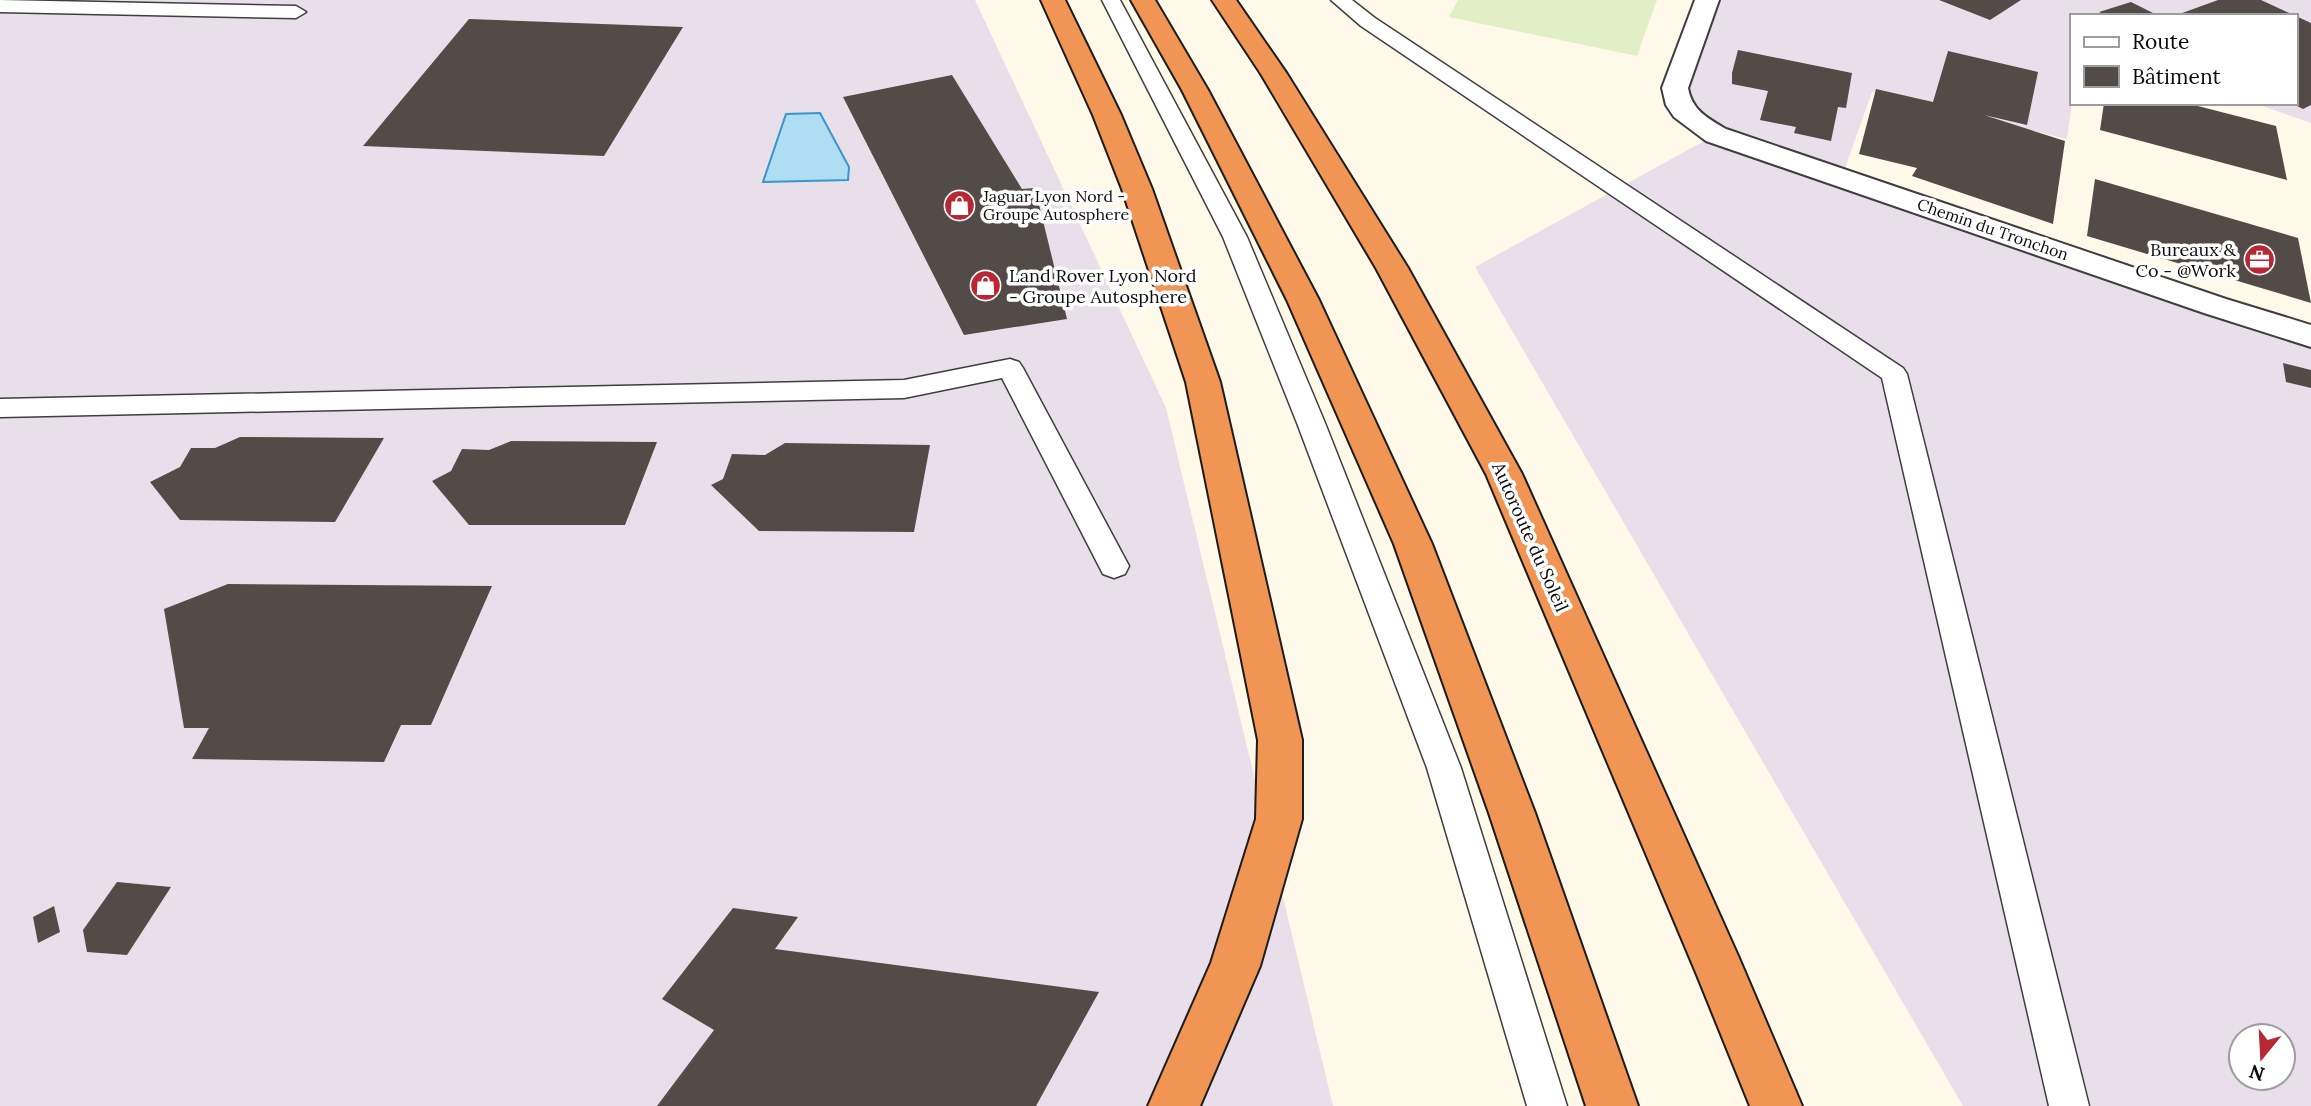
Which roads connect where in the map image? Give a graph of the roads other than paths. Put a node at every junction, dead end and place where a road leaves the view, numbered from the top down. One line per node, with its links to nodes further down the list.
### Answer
1 (1053, 0): 12 (highway)
2 (1111, 0): 13 (lane)
3 (1143, 0): 14 (highway)
4 (1224, 0): 15 (highway, Autoroute du Soleil)
5 (1340, 0): 16 (lane)
6 (1707, 0): 9 (street, Chemin du Tronchon)
7 (0, 6): 8 (lane)
8 (296, 12)
9 (2311, 336)
10 (0, 408): 11 (lane)
11 (1114, 566)
12 (1174, 1106)
13 (1546, 1106)
14 (1612, 1106)
15 (1776, 1106)
16 (2069, 1106)

